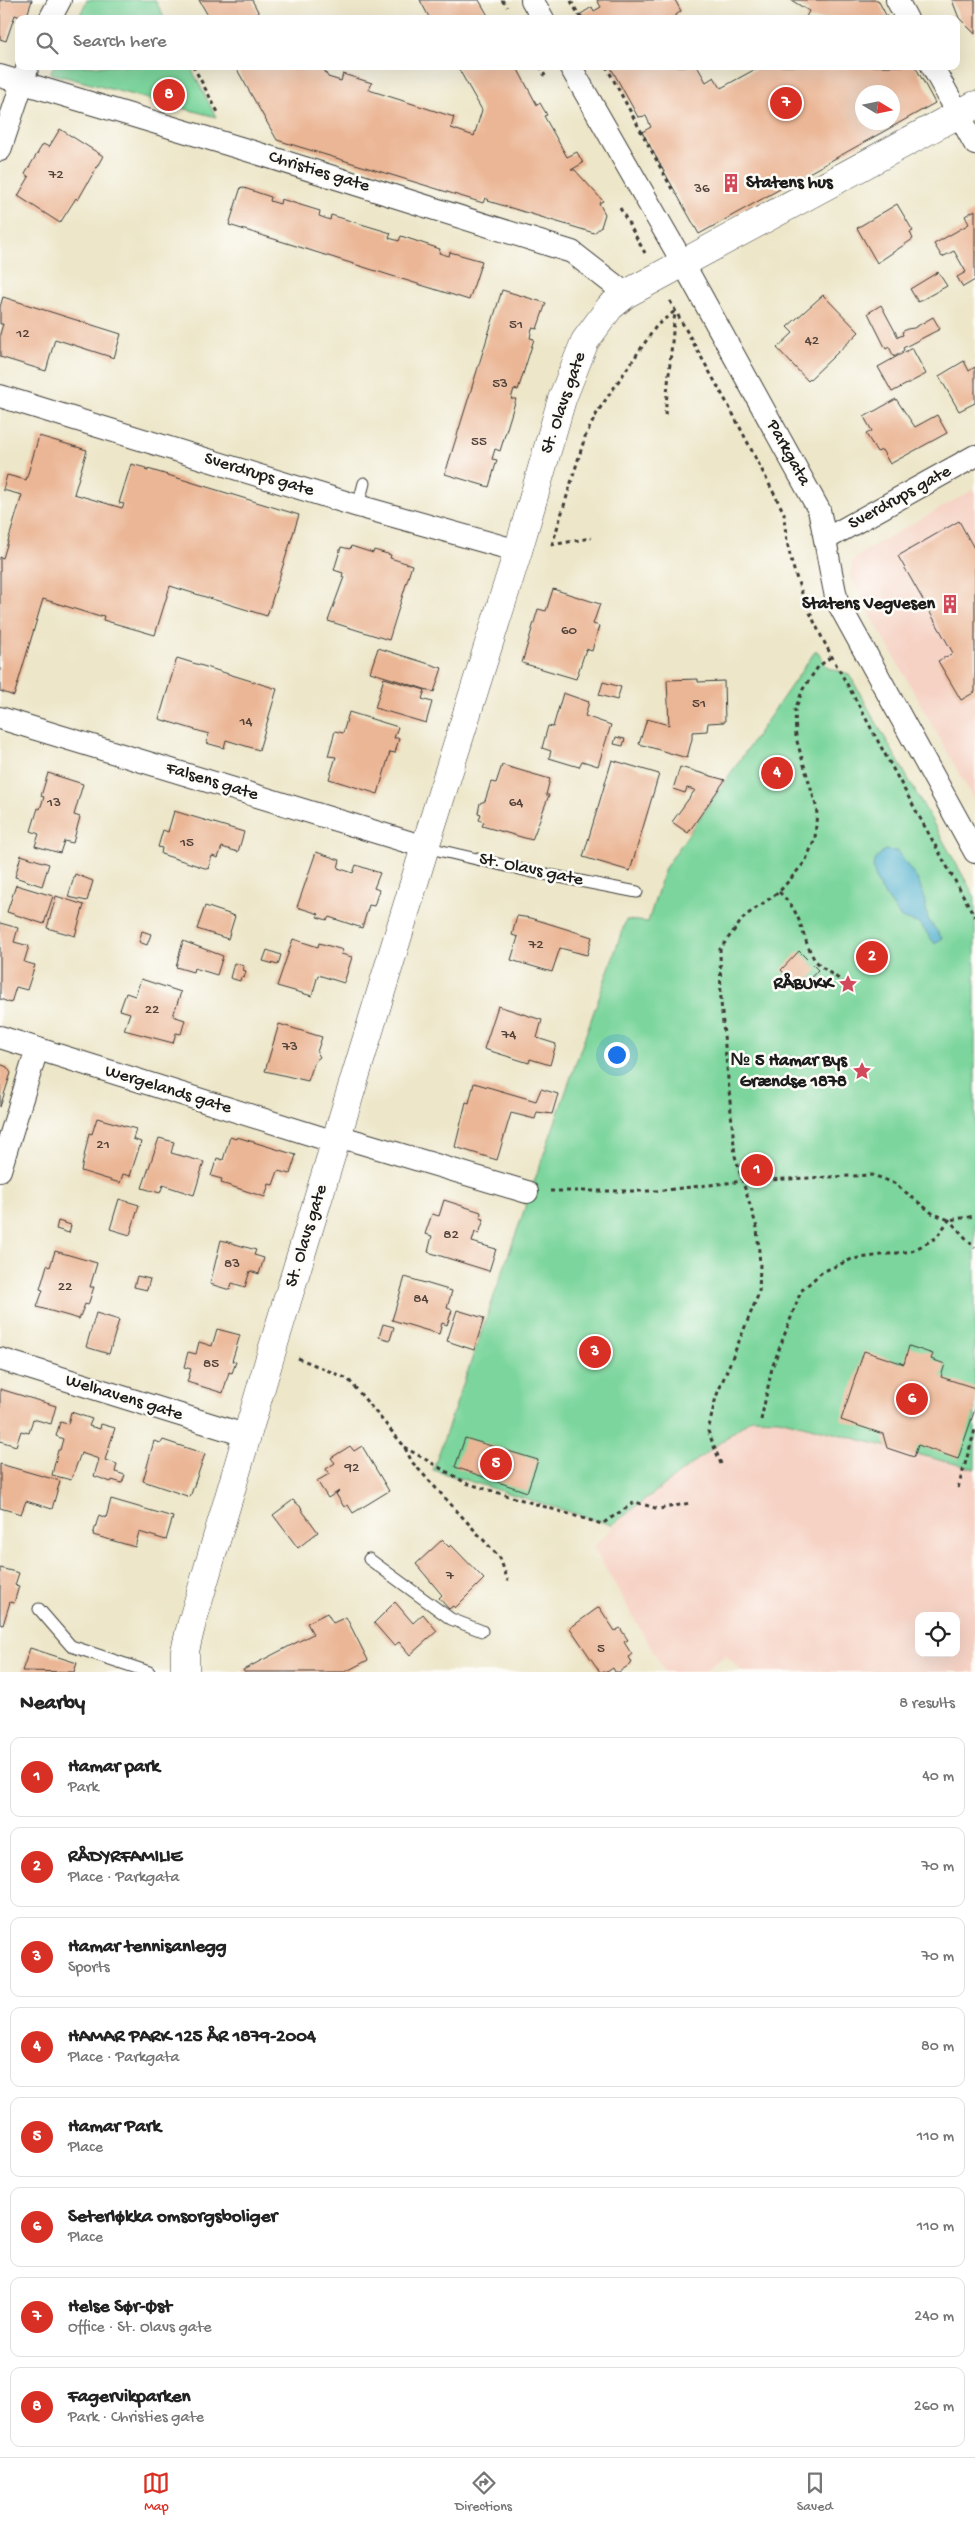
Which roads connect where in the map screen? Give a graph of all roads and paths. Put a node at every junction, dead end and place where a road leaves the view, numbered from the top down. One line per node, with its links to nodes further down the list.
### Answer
1 (60, 0): 4 (street)
2 (896, 0): 6 (street)
3 (571, 1): 5 (path)
4 (52, 15)
5 (578, 15)
6 (905, 15)
7 (195, 70): 15 (path)
8 (572, 70): 17 (street, Parkgata)
9 (608, 70): 16 (path)
10 (935, 70): 12 (street)
11 (16, 75): 14 (street); 15 (street, Christies gate)
12 (967, 109): 13 (street); 17 (main road, St. Olavs gate)
13 (975, 144)
14 (0, 150)
15 (246, 150): 18 (street, Christies gate)
16 (673, 191)
17 (682, 263): 18 (main road, St. Olavs gate); 28 (street, Parkgata)
18 (626, 294): 30 (main road, St. Olavs gate)
19 (670, 301): 21 (path)
20 (681, 307): 21 (path)
21 (675, 310): 23 (path); 29 (path); 32 (path)
22 (0, 396): 26 (street, Sverdrups gate)
23 (665, 415)
24 (975, 456): 28 (street, Sverdrups gate)
25 (364, 483): 26 (lane)
26 (358, 506): 30 (street, Sverdrups gate)
27 (591, 538): 29 (path)
28 (826, 539): 36 (street, Parkgata)
29 (552, 545): 30 (path)
30 (518, 551): 35 (main road, St. Olavs gate)
31 (801, 568): 32 (path)
32 (796, 570): 33 (path)
33 (832, 656): 38 (path); 39 (path)
34 (0, 718): 35 (street, Falsens gate)
35 (425, 847): 37 (lane, St. Olavs gate); 43 (main road, St. Olavs gate)
36 (975, 852)
37 (637, 892)
38 (779, 892): 40 (path); 45 (path)
39 (975, 917)
40 (842, 981)
41 (0, 1038): 42 (street, Wergelands gate)
42 (37, 1049): 43 (street, Wergelands gate); 44 (street)
43 (336, 1139): 46 (street, Wergelands gate); 50 (main road, St. Olavs gate)
44 (0, 1170)
45 (744, 1181): 46 (path); 48 (path); 56 (path)
46 (527, 1192)
47 (975, 1216): 48 (path)
48 (949, 1220): 49 (path); 52 (path)
49 (975, 1248)
50 (273, 1347): 54 (main road, St. Olavs gate); 55 (path)
51 (0, 1359): 54 (street, Welhavens gate)
52 (761, 1420)
53 (975, 1430): 57 (path)
54 (248, 1436): 64 (main road, St. Olavs gate)
55 (404, 1446): 58 (path); 60 (path)
56 (721, 1464)
57 (958, 1488)
58 (690, 1503)
59 (369, 1559): 62 (lane)
60 (508, 1581)
61 (39, 1609): 63 (lane)
62 (482, 1632)
63 (149, 1672)
64 (185, 1672)

